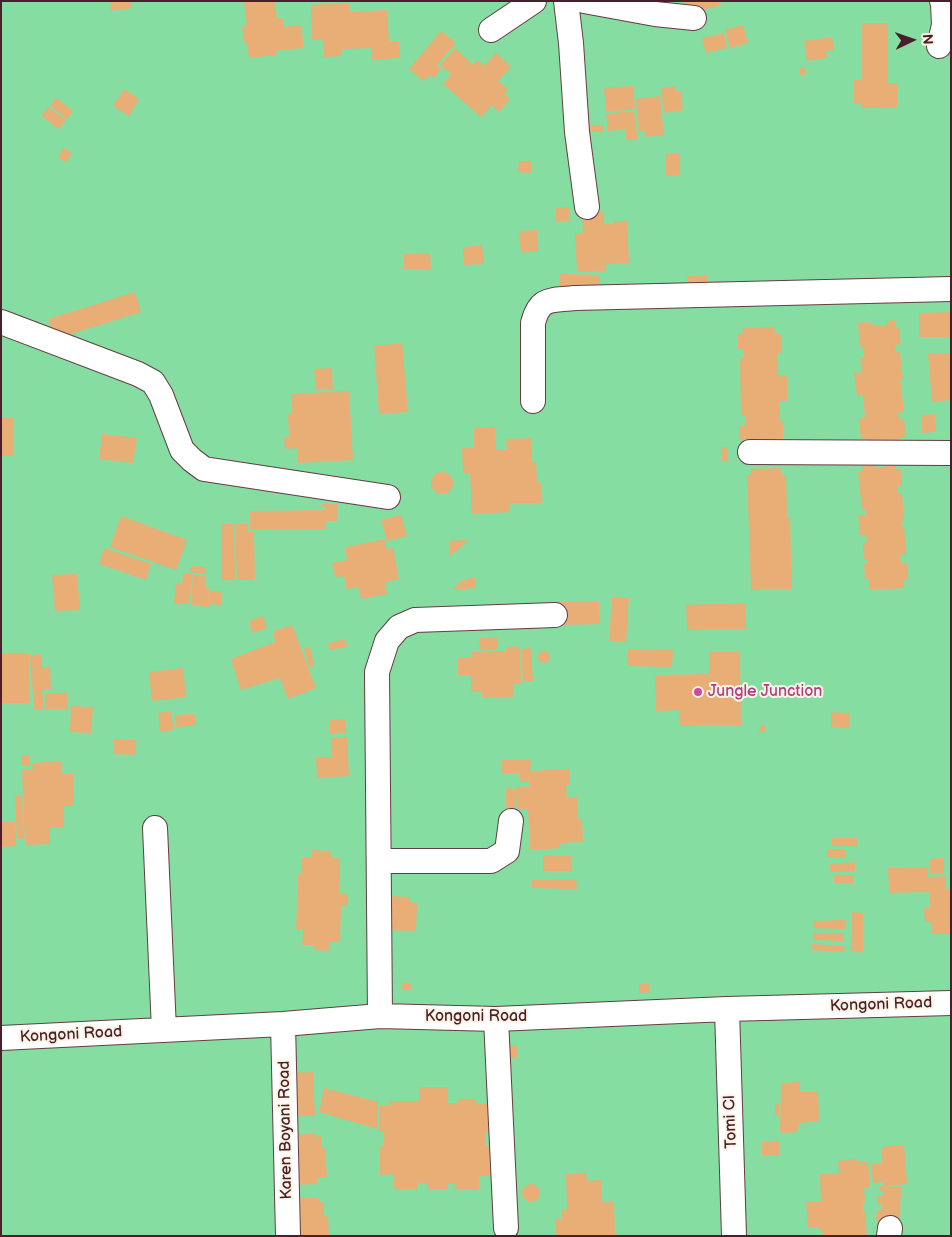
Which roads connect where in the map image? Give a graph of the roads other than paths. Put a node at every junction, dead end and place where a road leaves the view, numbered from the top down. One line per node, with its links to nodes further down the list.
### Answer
1 (534, 1): 6 (street)
2 (566, 1): 8 (street)
3 (584, 1): 5 (street)
4 (942, 1): 7 (street)
5 (694, 18)
6 (491, 30)
7 (939, 46)
8 (586, 208)
9 (951, 290): 11 (street)
10 (1, 322): 14 (street)
11 (533, 401)
12 (750, 452): 13 (street)
13 (951, 452)
14 (388, 497)
15 (555, 614): 18 (street)
16 (511, 821): 18 (street)
17 (155, 828): 24 (street)
18 (379, 861): 21 (street)
19 (951, 1002): 20 (street, Kongoni Road)
20 (727, 1009): 22 (street, Kongoni Road); 28 (street, Tomi Cl)
21 (380, 1016): 22 (street, Kongoni Road); 23 (street, Kongoni Road)
22 (496, 1019): 26 (street)
23 (283, 1024): 24 (street, Kongoni Road); 27 (street, Karen Boyani Road)
24 (164, 1030): 25 (street, Kongoni Road)
25 (1, 1038)
26 (506, 1228)
27 (288, 1236)
28 (734, 1236)

